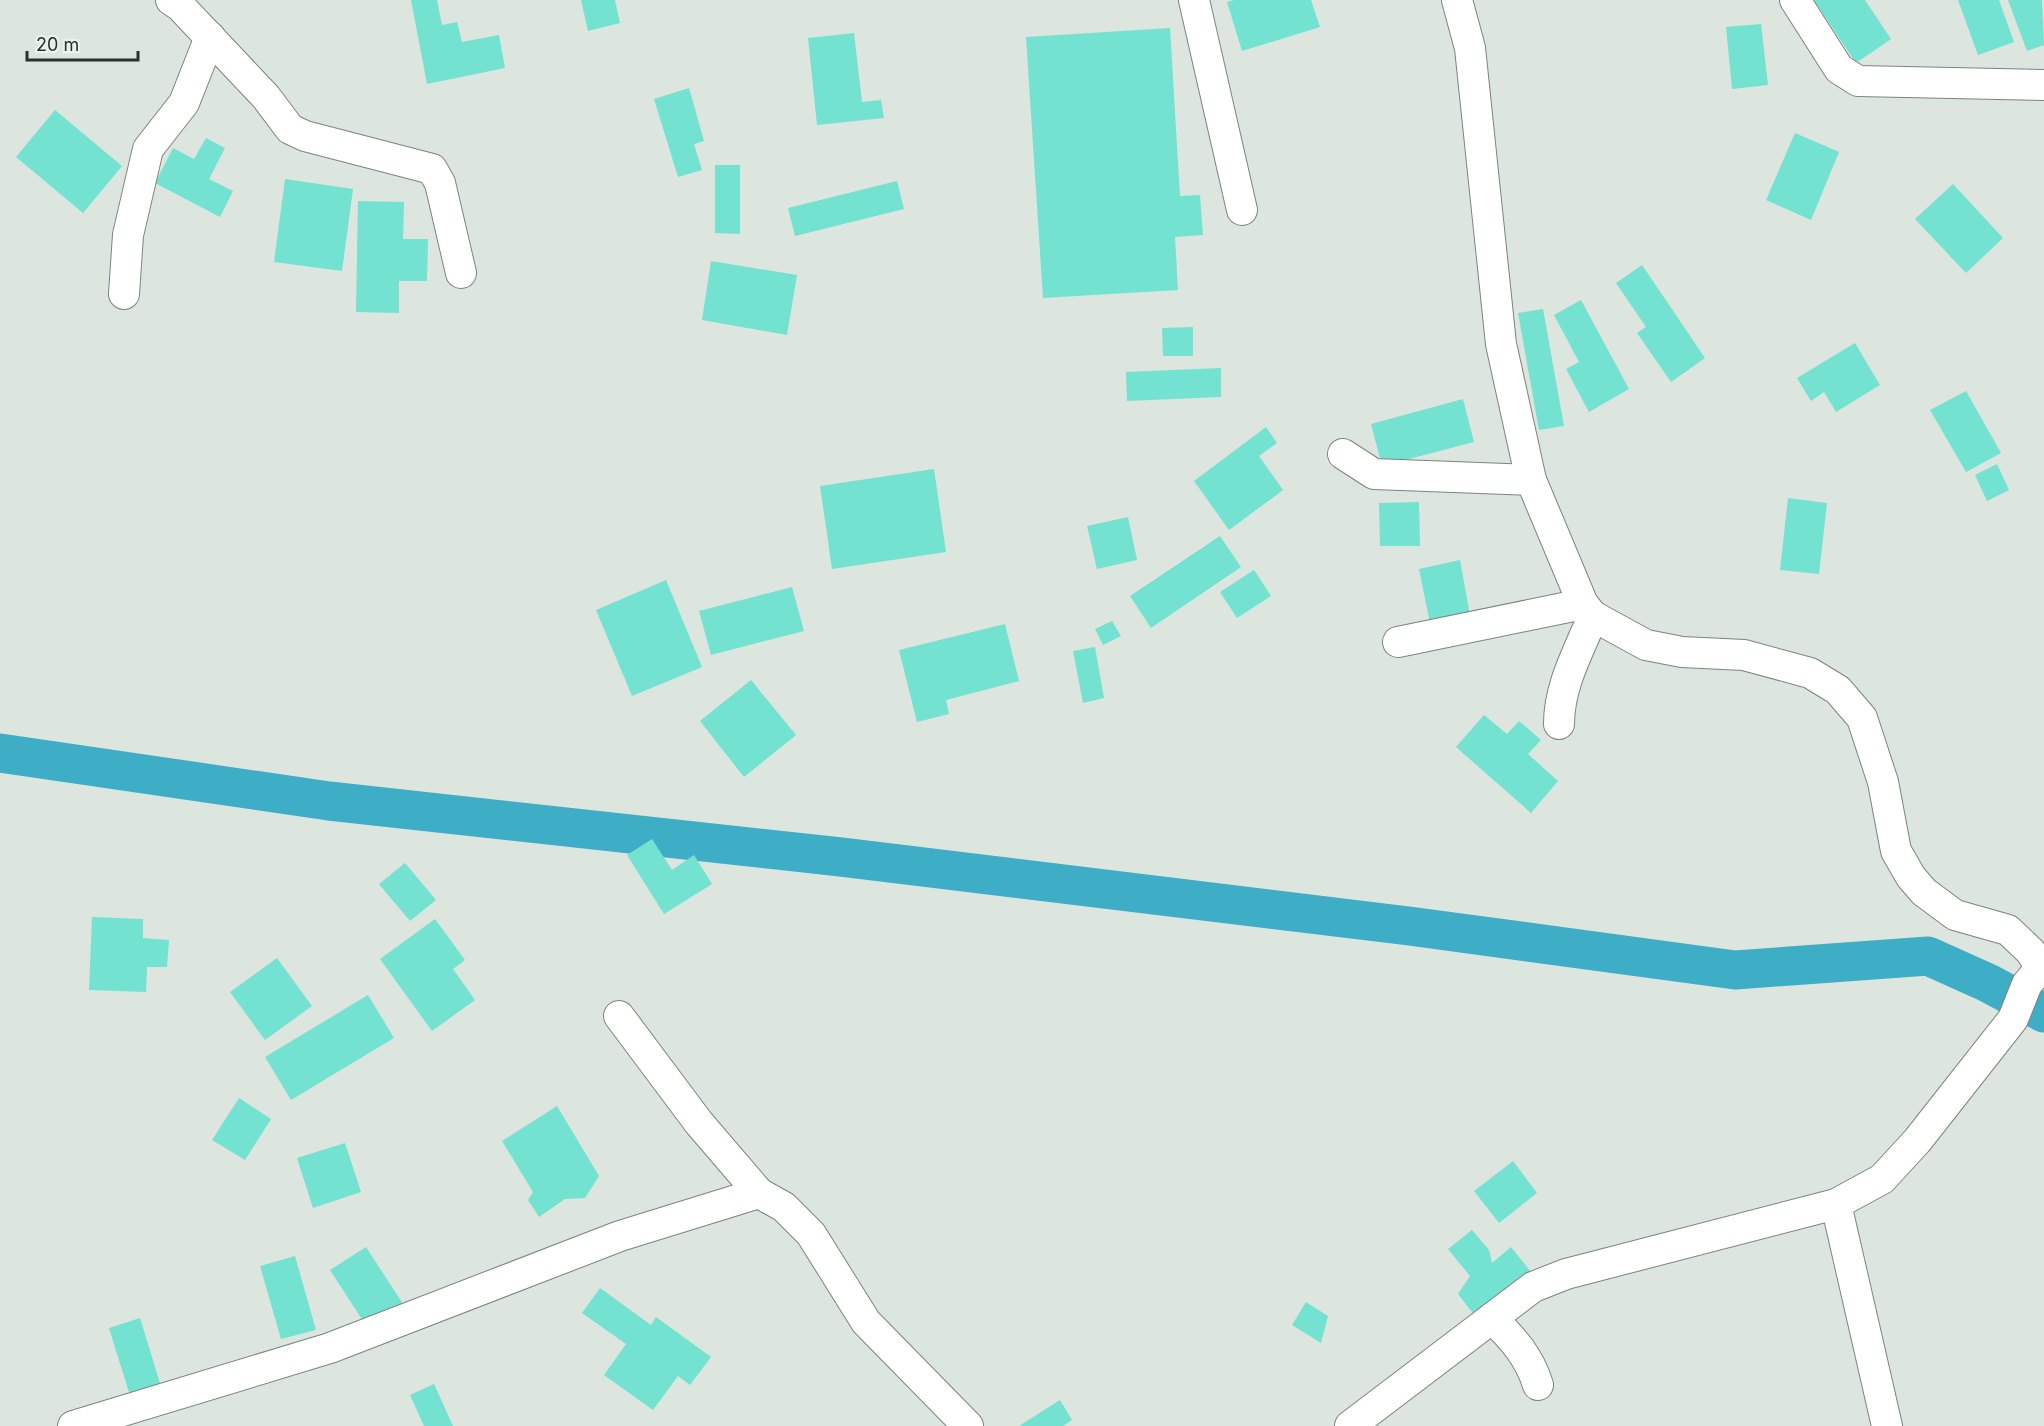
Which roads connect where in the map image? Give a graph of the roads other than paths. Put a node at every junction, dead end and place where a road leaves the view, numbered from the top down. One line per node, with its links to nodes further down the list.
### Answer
1 (171, 0): 5 (street)
2 (1194, 0): 7 (street)
3 (1457, 0): 11 (street)
4 (1795, 0): 6 (street)
5 (210, 37): 8 (street); 9 (street)
6 (2044, 85)
7 (1242, 210)
8 (461, 273)
9 (124, 294)
10 (1343, 454): 11 (street)
11 (1531, 480): 12 (street)
12 (1588, 610): 13 (street); 14 (street); 15 (street)
13 (1398, 642)
14 (1559, 724)
15 (2037, 972): 18 (street)
16 (620, 1017): 17 (street)
17 (759, 1193): 21 (street); 22 (street)
18 (1836, 1204): 19 (street); 24 (street)
19 (1492, 1317): 20 (street); 23 (street)
20 (1538, 1385)
21 (74, 1426)
22 (968, 1426)
23 (1350, 1426)
24 (1887, 1426)

